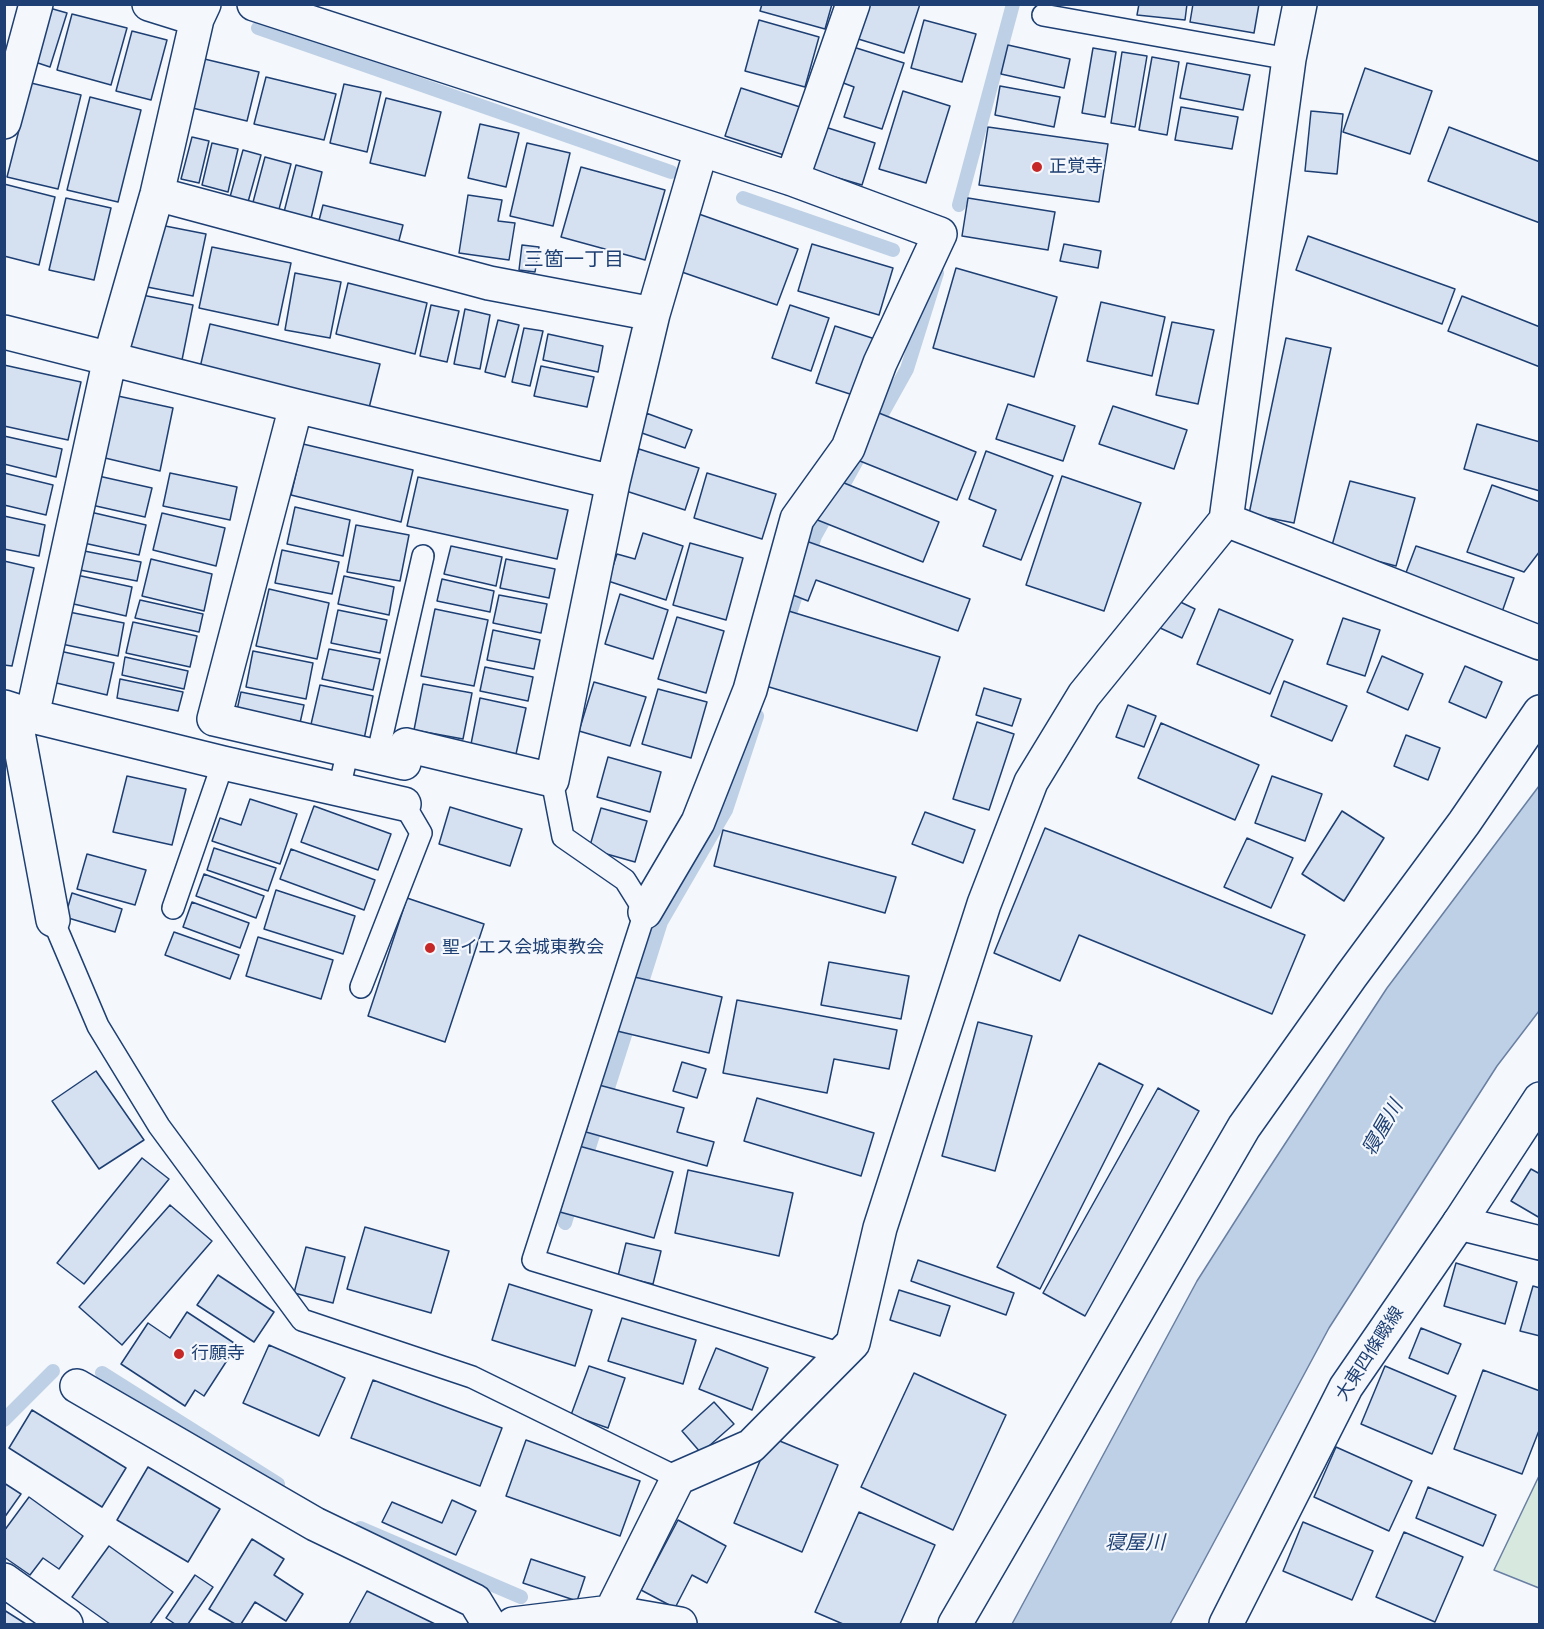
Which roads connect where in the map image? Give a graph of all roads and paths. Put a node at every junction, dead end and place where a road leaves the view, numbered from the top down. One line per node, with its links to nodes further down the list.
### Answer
1 (36, 4): 9 (street)
2 (149, 4): 6 (street)
3 (254, 4): 10 (street)
4 (853, 4): 11 (street)
5 (1300, 4): 8 (street)
6 (200, 12): 12 (street)
7 (1043, 15): 8 (lane)
8 (1289, 59): 18 (street)
9 (4, 122)
10 (701, 150): 11 (street); 13 (street)
11 (792, 178): 29 (street)
12 (157, 194): 13 (street); 15 (street)
13 (652, 314): 17 (street)
14 (4, 332): 15 (street)
15 (110, 358): 16 (street); 21 (street)
16 (296, 406): 17 (street); 23 (street)
17 (613, 482): 25 (street)
18 (1226, 520): 20 (street); 35 (street)
19 (423, 556): 23 (lane)
20 (1539, 643)
21 (17, 711): 24 (street); 30 (street)
22 (1539, 712): 44 (street)
23 (362, 753): 25 (street); 26 (lane)
24 (223, 763): 26 (street); 28 (lane)
25 (552, 780): 29 (lane)
26 (339, 789): 27 (street)
27 (404, 804): 31 (lane)
28 (173, 908)
29 (645, 912): 35 (lane)
30 (53, 920): 37 (lane)
31 (361, 987)
32 (1539, 1099): 33 (street, 大東四條畷線)
33 (1459, 1223): 34 (street); 45 (street, 大東四條畷線)
34 (1539, 1243)
35 (842, 1354): 37 (street)
36 (77, 1386): 41 (street)
37 (678, 1478): 39 (street)
38 (4, 1580): 40 (street)
39 (612, 1612): 42 (street); 43 (street)
40 (66, 1624)
41 (489, 1624)
42 (513, 1624)
43 (680, 1624)
44 (954, 1624)
45 (1226, 1624)

